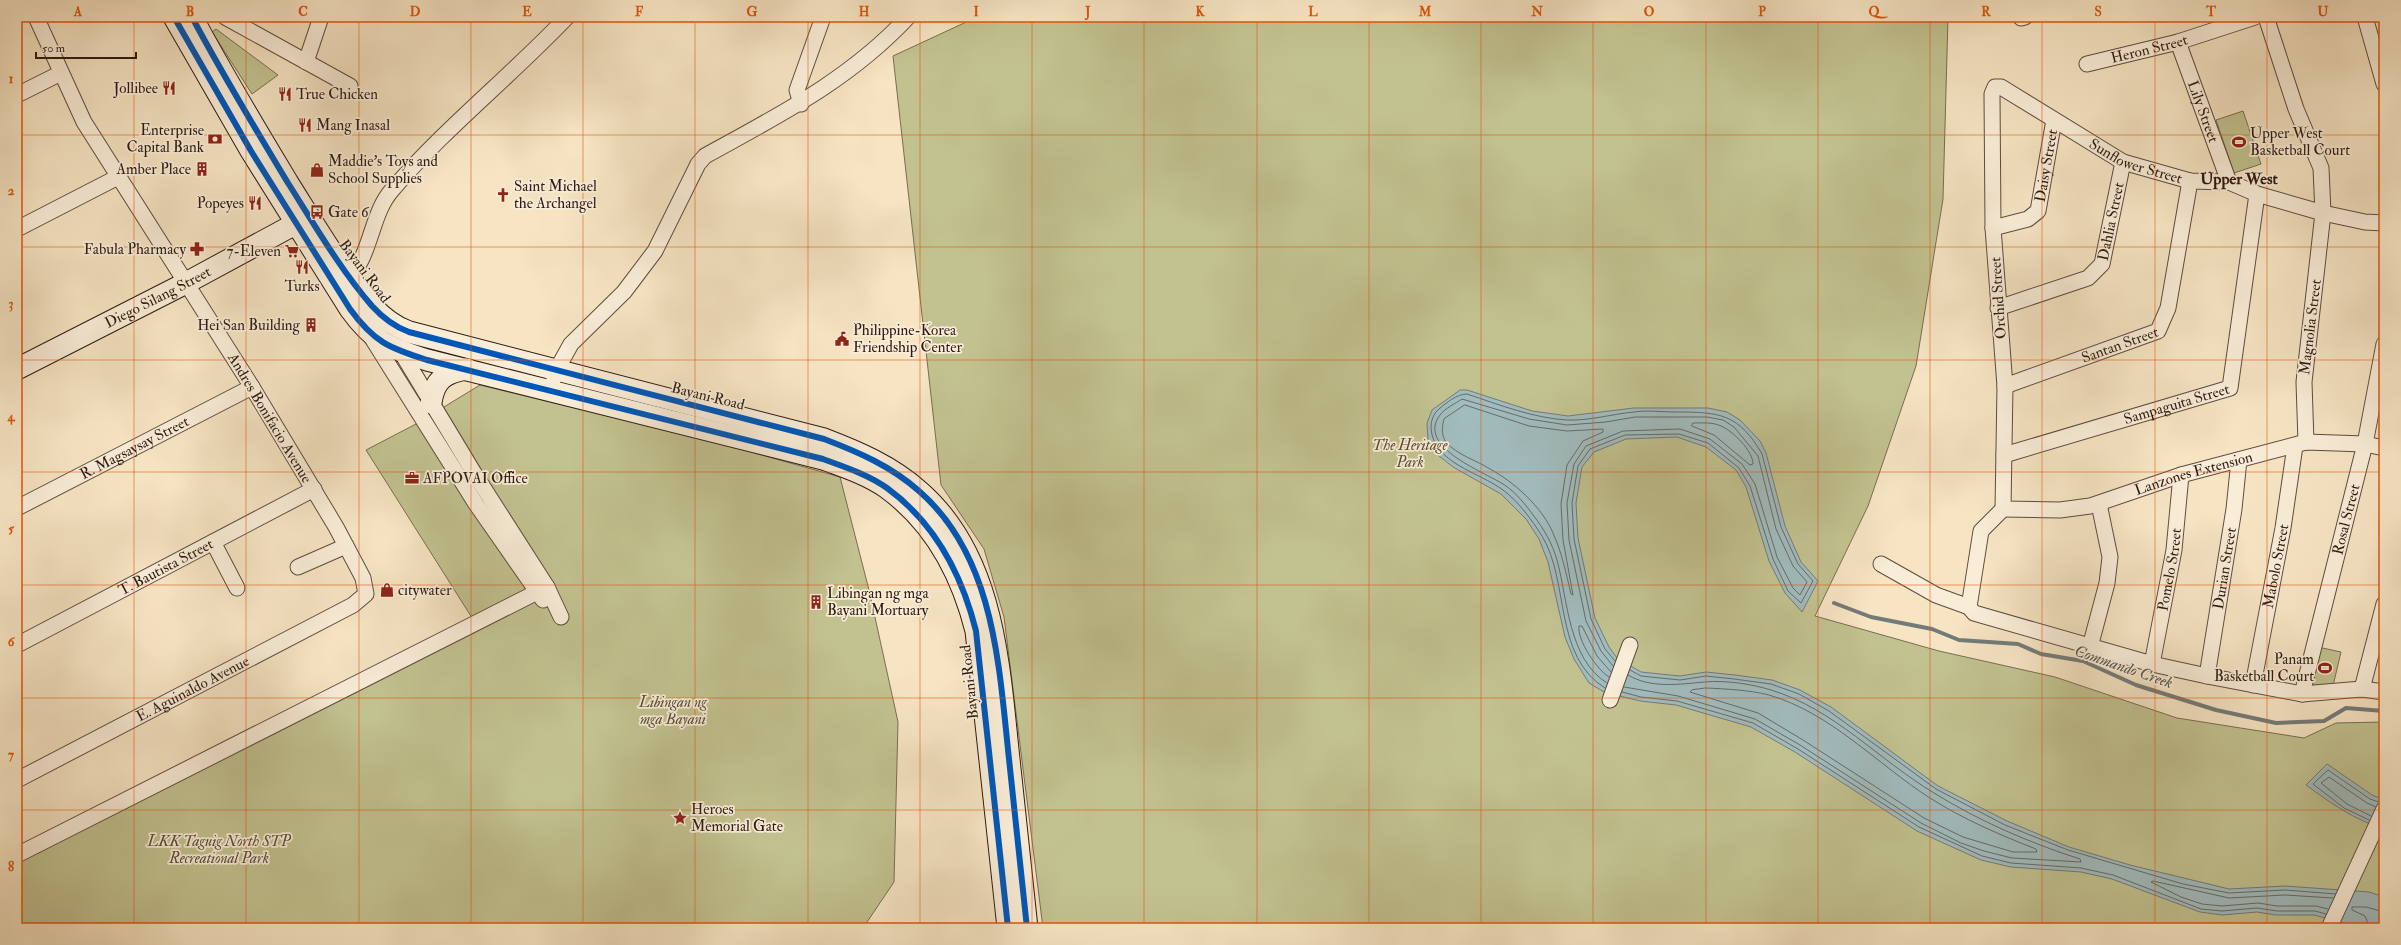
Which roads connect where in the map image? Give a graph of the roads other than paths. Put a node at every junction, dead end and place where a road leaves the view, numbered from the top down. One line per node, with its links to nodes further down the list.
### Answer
1 (36, 17): 16 (street, Andres Bonifacio Avenue)
2 (174, 17): 30 (main road, Bayani Road)
3 (192, 17): 34 (main road, Bayani Road)
4 (225, 17): 14 (street)
5 (321, 17): 14 (street)
6 (567, 17): 34 (street)
7 (908, 17): 21 (street)
8 (2256, 17): 12 (street, Heron Street)
9 (2266, 17): 28 (street, Magnolia Street)
10 (2365, 17): 17 (street)
11 (818, 19): 21 (street)
12 (2223, 22): 13 (street, Heron Street)
13 (2178, 42): 15 (street, Heron Street); 26 (street, Lily Street)
14 (306, 62): 18 (street)
15 (2087, 64)
16 (61, 73): 20 (street); 24 (street, Andres Bonifacio Avenue)
17 (2384, 84)
18 (350, 86)
19 (1995, 87): 22 (street, Sunflower Street); 31 (street, Orchid Street)
20 (17, 95)
21 (800, 104): 42 (street)
22 (2054, 120): 23 (street, Sunflower Street); 31 (street, Daisy Street)
23 (2123, 162): 25 (street, Sunflower Street); 36 (street, Dahlia Street)
24 (118, 177): 32 (street); 33 (street, Andres Bonifacio Avenue)
25 (2190, 181): 26 (street, Sunflower Street); 43 (street, Santan Street)
26 (2229, 182): 27 (street, Sunflower Street)
27 (2257, 194): 28 (street, Sunflower Street); 50 (street, Sampaguita Street)
28 (2323, 213): 29 (street, Sunflower Street); 47 (street, Magnolia Street)
29 (2384, 223)
30 (297, 224): 33 (main road, Diego Silang Street); 34 (main road, Bayani Road)
31 (1993, 228): 36 (street, Orchid Street)
32 (17, 229)
33 (186, 283): 40 (main road, Diego Silang Street); 44 (street, Andres Bonifacio Avenue)
34 (344, 283): 35 (main road, Bayani Road); 37 (main road, Bayani Road)
35 (373, 307): 39 (street); 42 (main road, Bayani Road)
36 (1998, 308): 43 (street, Orchid Street)
37 (365, 328): 39 (main road, Bayani Road); 62 (street)
38 (2384, 344): 48 (street, Rosal Street)
39 (401, 352): 41 (main road, Bayani Road); 46 (street)
40 (17, 369)
41 (467, 369): 45 (main road, Bayani Road); 46 (main road)
42 (556, 370): 45 (street); 70 (main road, Bayani Road)
43 (2005, 386): 50 (street, Orchid Street)
44 (252, 387): 53 (street, Andres Bonifacio Avenue); 55 (street, R. Magsaysay Street)
45 (550, 392): 70 (main road, Bayani Road)
46 (431, 403): 62 (street)
47 (2300, 444): 48 (street, Lanzones Extension); 51 (street, Lanzones Extension); 72 (street, Mabolo Street)
48 (2365, 444): 49 (street, Lanzones Extension); 75 (street, Rosal Street)
49 (2384, 448)
50 (2004, 455): 56 (street, Orchid Street)
51 (2238, 460): 52 (street, Lanzones Extension); 71 (street, Durian Street)
52 (2181, 475): 54 (street, Lanzones Extension); 69 (street, Pomelo Street)
53 (314, 489): 57 (street, T. Bautista Street); 58 (street, Andres Bonifacio Avenue)
54 (2099, 504): 56 (street, Lanzones Extension); 68 (street)
55 (17, 508)
56 (2003, 509): 65 (street)
57 (213, 542): 61 (street); 66 (street, T. Bautista Street)
58 (346, 546): 60 (street); 63 (street, Andres Bonifacio Avenue)
59 (1881, 564): 65 (street)
60 (298, 567)
61 (237, 588)
62 (542, 590): 79 (street)
63 (366, 594): 77 (street, E. Aguinaldo Avenue)
64 (2384, 604): 73 (street)
65 (1972, 610): 68 (street)
66 (17, 645)
67 (1630, 645): 76 (street)
68 (2090, 647): 69 (street)
69 (2152, 664): 71 (street)
70 (990, 666): 80 (main road, Bayani Road); 81 (main road, Bayani Road)
71 (2206, 676): 72 (street)
72 (2253, 685): 75 (street)
73 (2362, 689): 74 (street); 75 (street)
74 (2384, 692)
75 (2302, 694)
76 (1610, 700)
77 (17, 780)
78 (2384, 809): 82 (street)
79 (17, 855)
80 (1008, 928)
81 (1027, 928)
82 (2329, 928)

